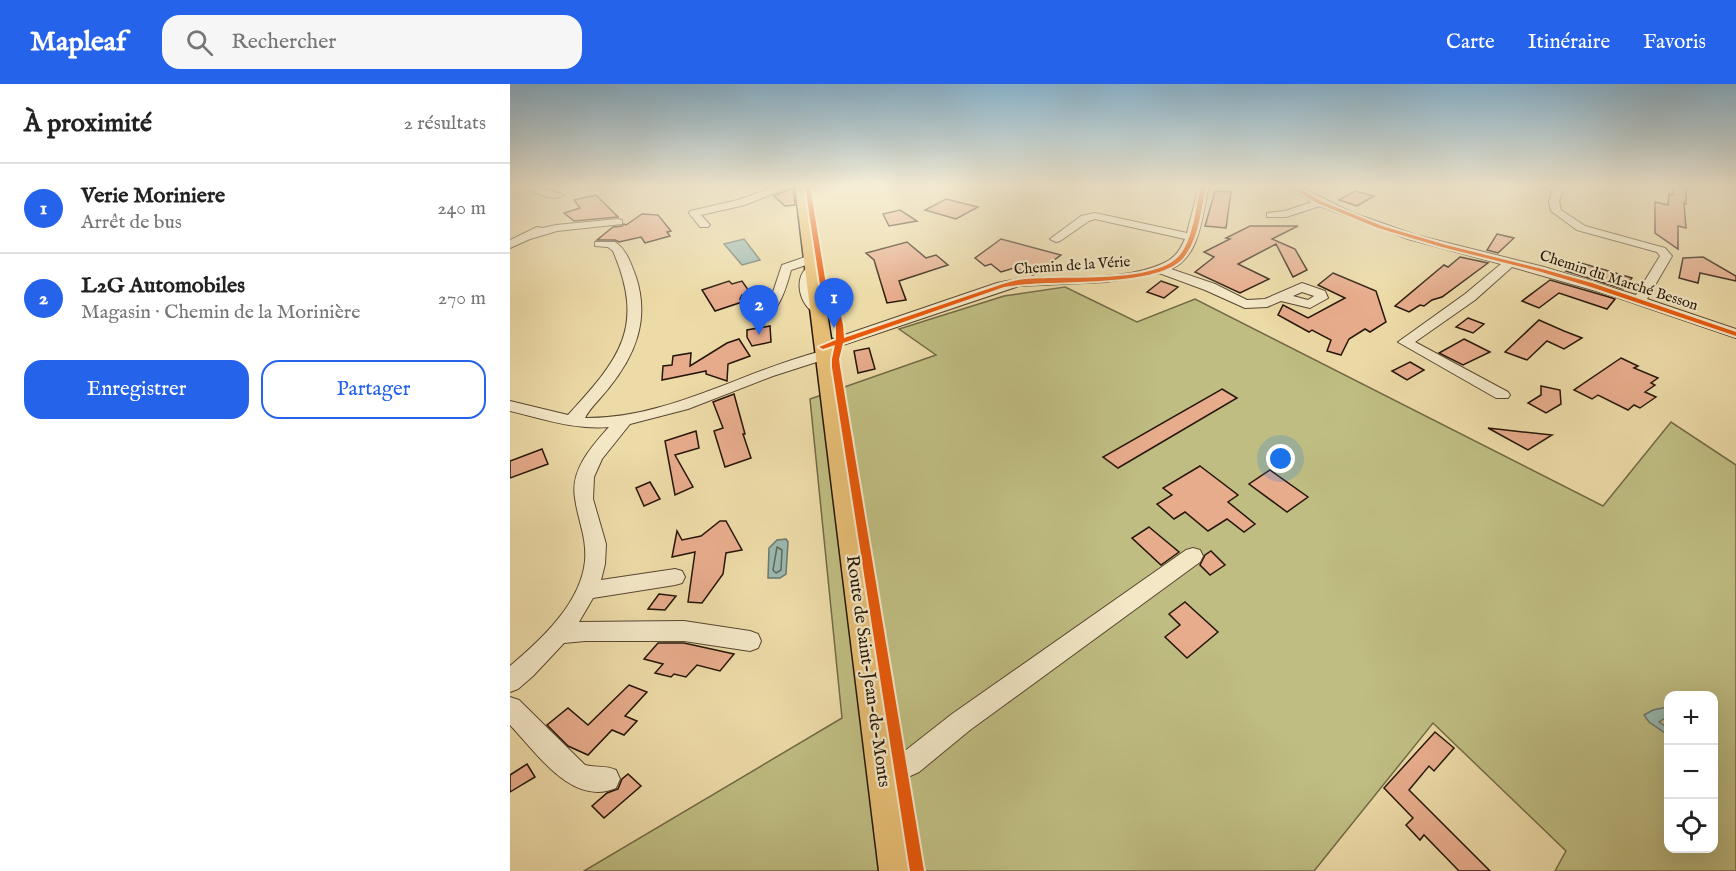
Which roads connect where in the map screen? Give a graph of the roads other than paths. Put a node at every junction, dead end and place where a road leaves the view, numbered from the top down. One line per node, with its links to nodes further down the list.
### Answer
1 (564, 223): 9 (street)
2 (610, 223): 9 (street)
3 (806, 223): 15 (main road, Route de Saint-Jean-de-Monts)
4 (1078, 223): 11 (street)
5 (1125, 223): 10 (street)
6 (1194, 223): 10 (street, Chemin de la Vérie)
7 (1369, 223): 14 (street, Chemin du Marché Besson)
8 (1574, 223): 19 (street)
9 (529, 234): 12 (street)
10 (1190, 237): 16 (street, Chemin de la Vérie)
11 (1056, 239)
12 (510, 244)
13 (599, 244): 24 (street)
14 (1509, 262): 19 (street, Chemin du Marché Besson); 22 (street)
15 (812, 264): 18 (street); 21 (main road, Route de Saint-Jean-de-Monts)
16 (1161, 270): 17 (street); 21 (street, Chemin de la Vérie)
17 (1280, 297)
18 (748, 298)
19 (1640, 300): 20 (street, Chemin du Marché Besson)
20 (1736, 334)
21 (824, 351): 25 (street, Chemin de la Vérie); 33 (main road, Route de Saint-Jean-de-Monts)
22 (1502, 395)
23 (510, 406): 24 (street, Chemin de la Vérie)
24 (573, 420): 25 (street, Chemin de la Vérie)
25 (625, 420): 28 (street)
26 (1193, 556): 33 (street)
27 (675, 577): 28 (street)
28 (585, 591): 29 (street)
29 (558, 634): 30 (street); 31 (street)
30 (750, 641)
31 (510, 681)
32 (510, 708): 34 (street)
33 (884, 775): 35 (main road, Route de Saint-Jean-de-Monts)
34 (608, 778)
35 (897, 871)

